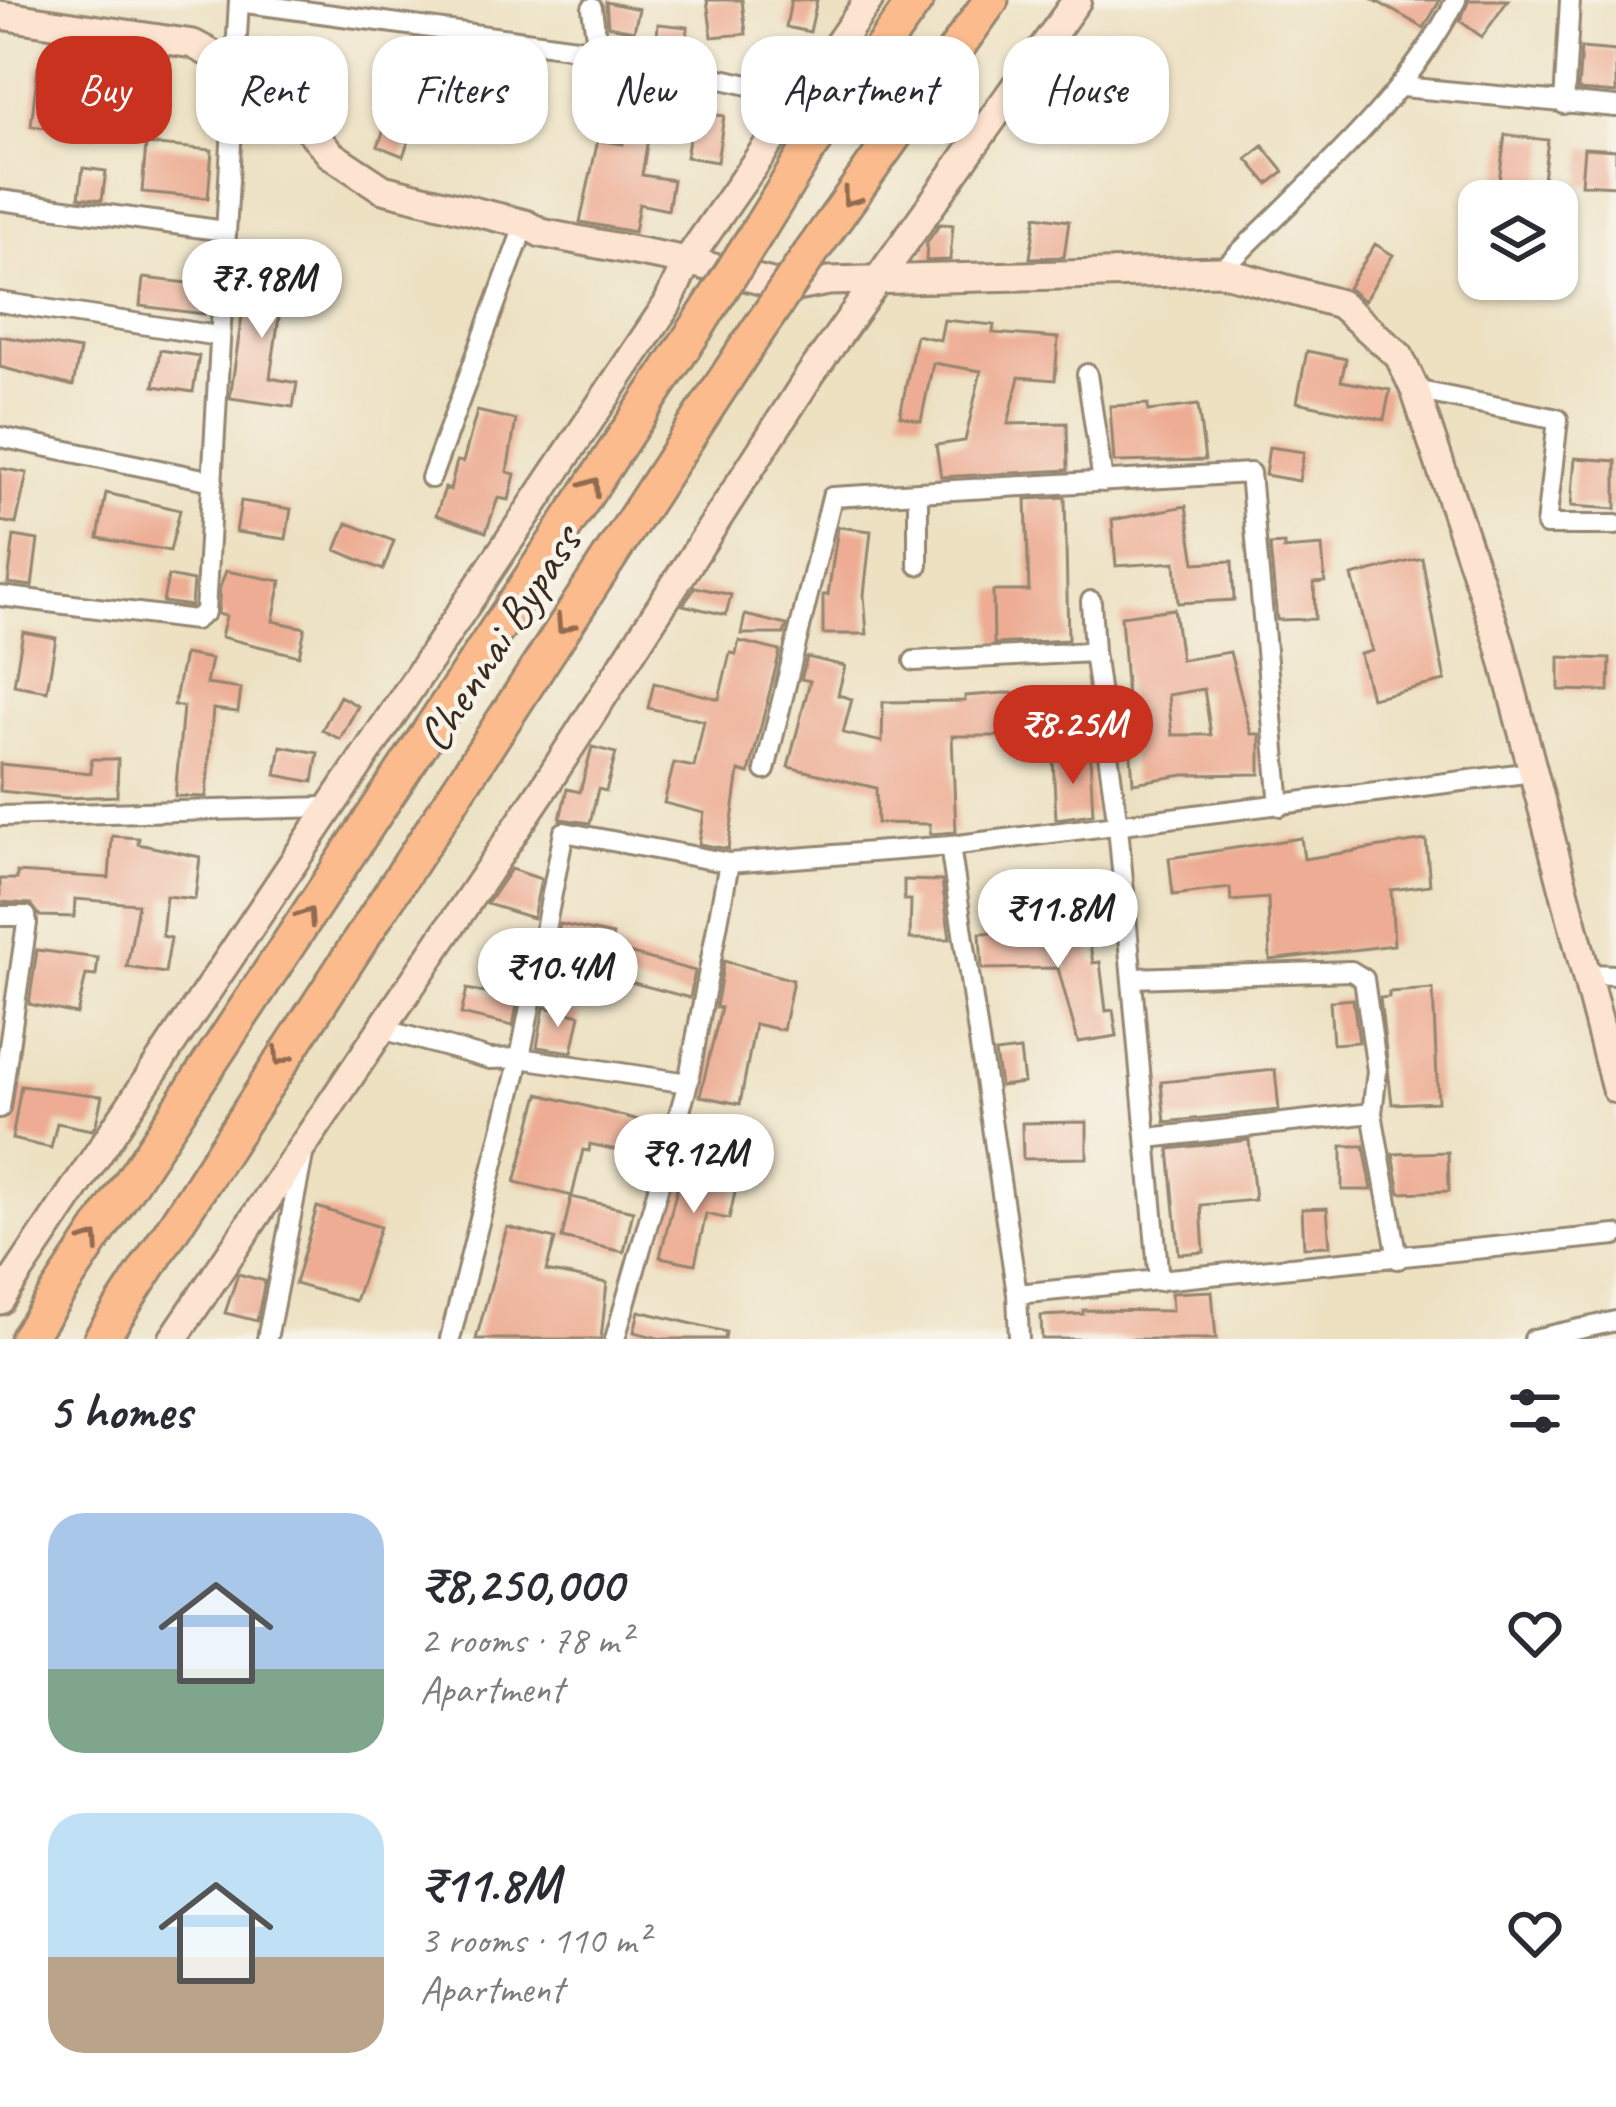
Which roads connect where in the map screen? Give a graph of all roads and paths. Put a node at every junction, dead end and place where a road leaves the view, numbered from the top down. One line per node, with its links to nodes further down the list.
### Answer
1 (869, 0): 12 (street)
2 (916, 0): 67 (highway, Chennai Bypass, one-way to 2, bridge)
3 (991, 0): 68 (highway, Chennai Bypass, one-way to 68, bridge)
4 (1077, 0): 26 (street)
5 (1456, 0): 15 (street)
6 (1570, 0): 16 (street)
7 (239, 1): 10 (street); 14 (street)
8 (592, 8): 11 (street)
9 (0, 14): 13 (street)
10 (237, 36)
11 (596, 36)
12 (844, 36)
13 (196, 45)
14 (572, 47)
15 (1402, 87): 16 (street); 25 (street)
16 (1564, 104): 17 (street)
17 (1616, 107)
18 (230, 144): 23 (street)
19 (322, 144): 22 (street)
20 (768, 144): 24 (street)
21 (0, 200): 23 (street)
22 (525, 224): 24 (street); 32 (street)
23 (225, 231): 28 (street)
24 (687, 261): 26 (street); 45 (street)
25 (1221, 271): 26 (street); 30 (street)
26 (879, 280): 53 (street)
27 (0, 302): 28 (street)
28 (218, 336): 33 (street)
29 (1087, 374): 34 (street)
30 (1414, 390): 36 (street); 43 (street)
31 (0, 437): 33 (street)
32 (431, 478)
33 (213, 481): 38 (street)
34 (1103, 482): 35 (street); 44 (street)
35 (918, 492): 37 (street); 42 (street)
36 (1616, 525)
37 (918, 565)
38 (0, 596)
39 (1091, 601): 40 (street)
40 (1094, 652): 41 (street); 47 (street)
41 (914, 661)
42 (765, 770)
43 (1533, 772): 44 (street); 51 (street)
44 (1280, 806): 47 (street)
45 (327, 807): 46 (street); 65 (street)
46 (0, 816)
47 (1118, 826): 48 (street); 52 (street)
48 (950, 846): 49 (street); 64 (street)
49 (729, 862): 54 (street); 55 (street)
50 (0, 916): 57 (street)
51 (1602, 975): 56 (street)
52 (1132, 978): 58 (street); 59 (street)
53 (382, 1029): 54 (street); 60 (street)
54 (520, 1058): 55 (street); 71 (street)
55 (688, 1083): 72 (street)
56 (1616, 1089)
57 (0, 1108)
58 (1372, 1113): 59 (street); 62 (street)
59 (1148, 1138): 63 (street)
60 (304, 1146): 69 (street); 70 (street)
61 (1616, 1235): 62 (street)
62 (1398, 1258): 63 (street)
63 (1160, 1281): 64 (street)
64 (1017, 1294): 73 (street)
65 (0, 1300)
66 (1616, 1321): 74 (street)
67 (27, 1339)
68 (101, 1339)
69 (173, 1339)
70 (267, 1339)
71 (450, 1339)
72 (615, 1339)
73 (1019, 1339)
74 (1534, 1339)

